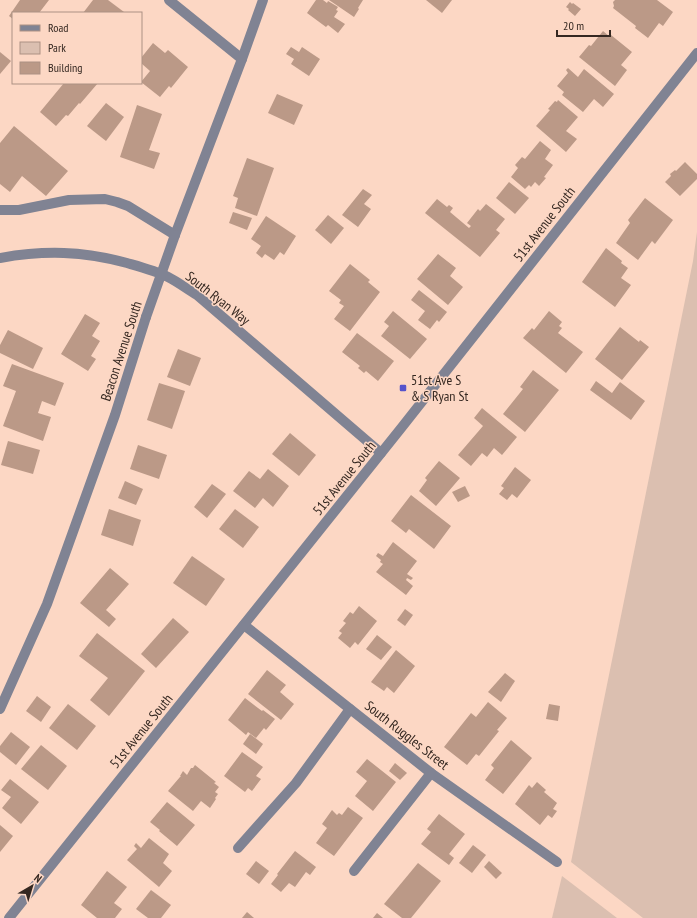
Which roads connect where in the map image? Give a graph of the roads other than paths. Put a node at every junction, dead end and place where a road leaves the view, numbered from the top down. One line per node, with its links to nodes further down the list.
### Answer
1 (169, 0): 4 (street)
2 (263, 0): 4 (street, Beacon Avenue South)
3 (697, 53): 8 (street, 51st Avenue South)
4 (242, 59): 6 (street, Beacon Avenue South)
5 (0, 210): 6 (street)
6 (175, 235): 10 (street, Beacon Avenue South, bridge)
7 (0, 258): 8 (street, South Ryan Way)
8 (381, 453): 9 (street, 51st Avenue South)
9 (244, 625): 11 (street, South Ruggles Street); 16 (street, 51st Avenue South)
10 (0, 709)
11 (350, 709): 12 (street, South Ruggles Street); 13 (street)
12 (432, 772): 14 (street, South Ruggles Street); 15 (street)
13 (238, 848)
14 (557, 862)
15 (354, 871)
16 (9, 918)

